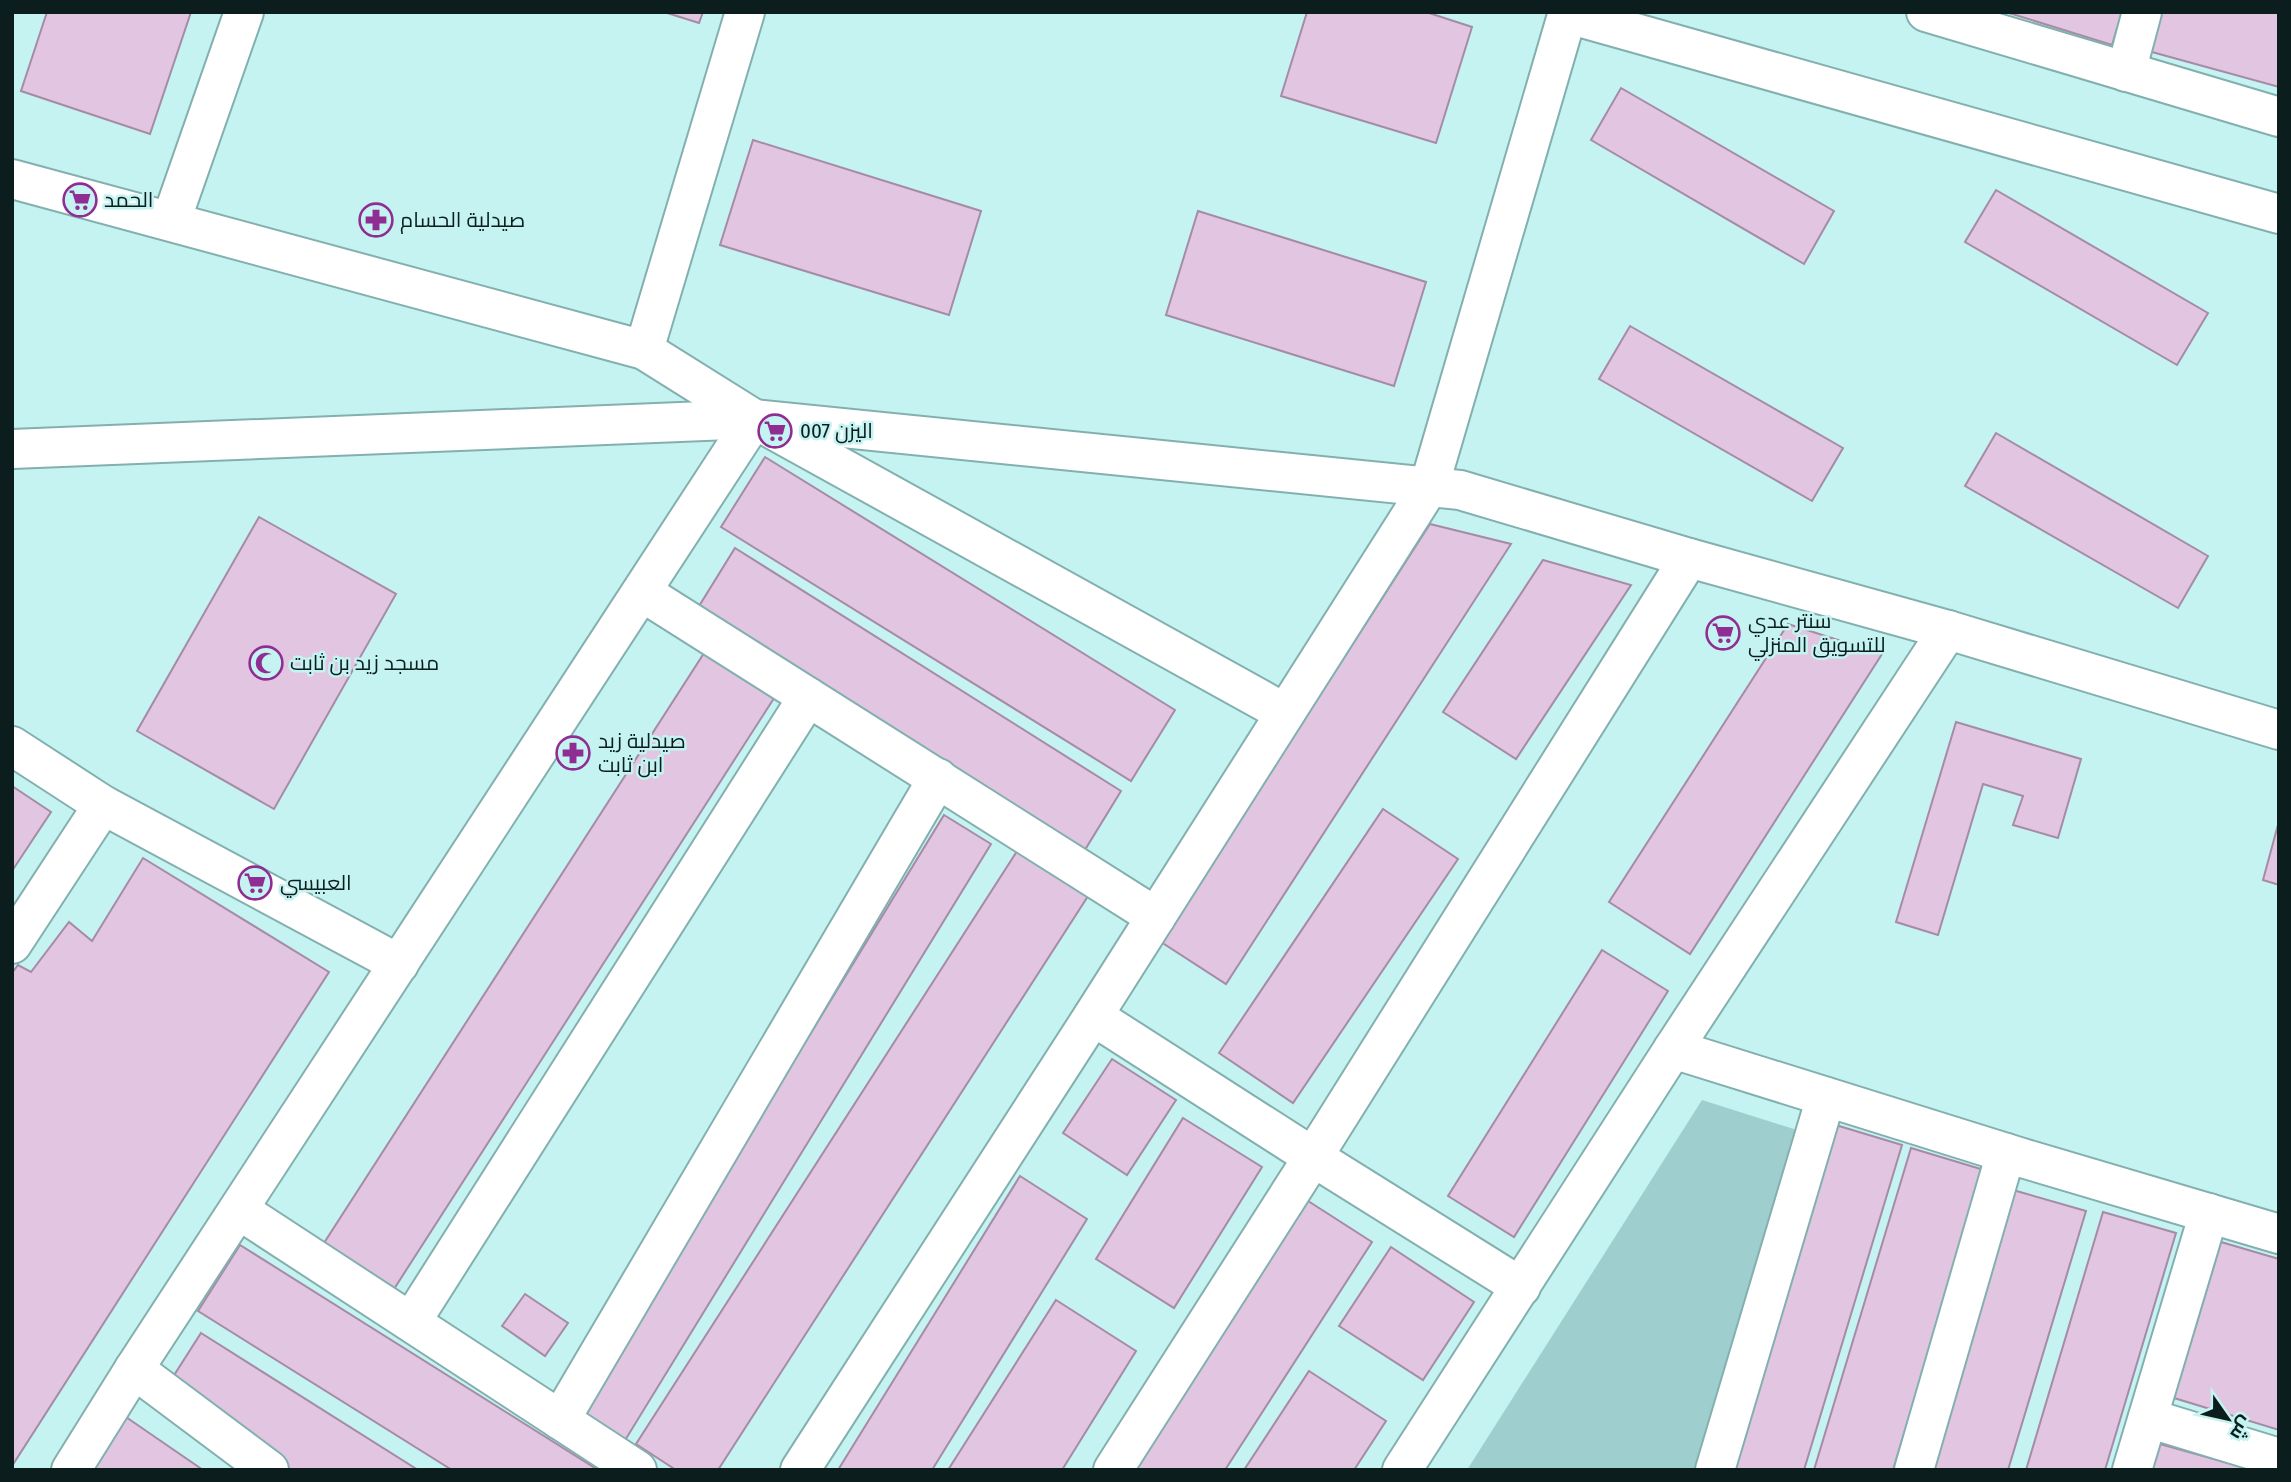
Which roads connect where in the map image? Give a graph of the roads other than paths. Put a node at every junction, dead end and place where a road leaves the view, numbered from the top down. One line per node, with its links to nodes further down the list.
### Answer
1 (244, 12): 10 (street)
2 (745, 12): 11 (street)
3 (1926, 12): 6 (street)
4 (2142, 12): 6 (street)
5 (1568, 13): 9 (street); 14 (street)
6 (2126, 72): 7 (street)
7 (2279, 117)
8 (12, 178): 10 (street)
9 (2279, 214)
10 (171, 221): 11 (street)
11 (644, 350): 12 (street)
12 (754, 419): 13 (street); 14 (street); 16 (street); 19 (street)
13 (12, 449)
14 (1429, 487): 15 (street); 19 (street)
15 (1689, 558): 17 (street); 31 (street)
16 (642, 592): 18 (street); 26 (street)
17 (1948, 630): 20 (street); 28 (street)
18 (808, 697): 22 (street); 36 (street)
19 (1285, 713): 24 (street)
20 (2279, 730)
21 (12, 746): 23 (street)
22 (937, 778): 24 (street); 39 (street)
23 (103, 805): 25 (street); 26 (street)
24 (1156, 916): 27 (street)
25 (12, 944)
26 (398, 964): 32 (street)
27 (1093, 1016): 31 (street); 44 (street)
28 (1673, 1049): 29 (street); 35 (street)
29 (1826, 1097): 30 (street); 47 (street)
30 (2006, 1153): 33 (street); 48 (street)
31 (1313, 1157): 35 (street); 45 (street)
32 (239, 1210): 36 (street); 37 (street)
33 (2208, 1213): 34 (street); 38 (street)
34 (2279, 1234)
35 (1521, 1287): 46 (street)
36 (411, 1322): 39 (street)
37 (134, 1369): 41 (street); 42 (street)
38 (2148, 1418): 40 (street); 49 (street)
39 (560, 1420): 43 (street)
40 (2279, 1458)
41 (71, 1470)
42 (269, 1470)
43 (637, 1470)
44 (800, 1470)
45 (1113, 1470)
46 (1402, 1470)
47 (1715, 1470)
48 (1914, 1470)
49 (2132, 1470)

